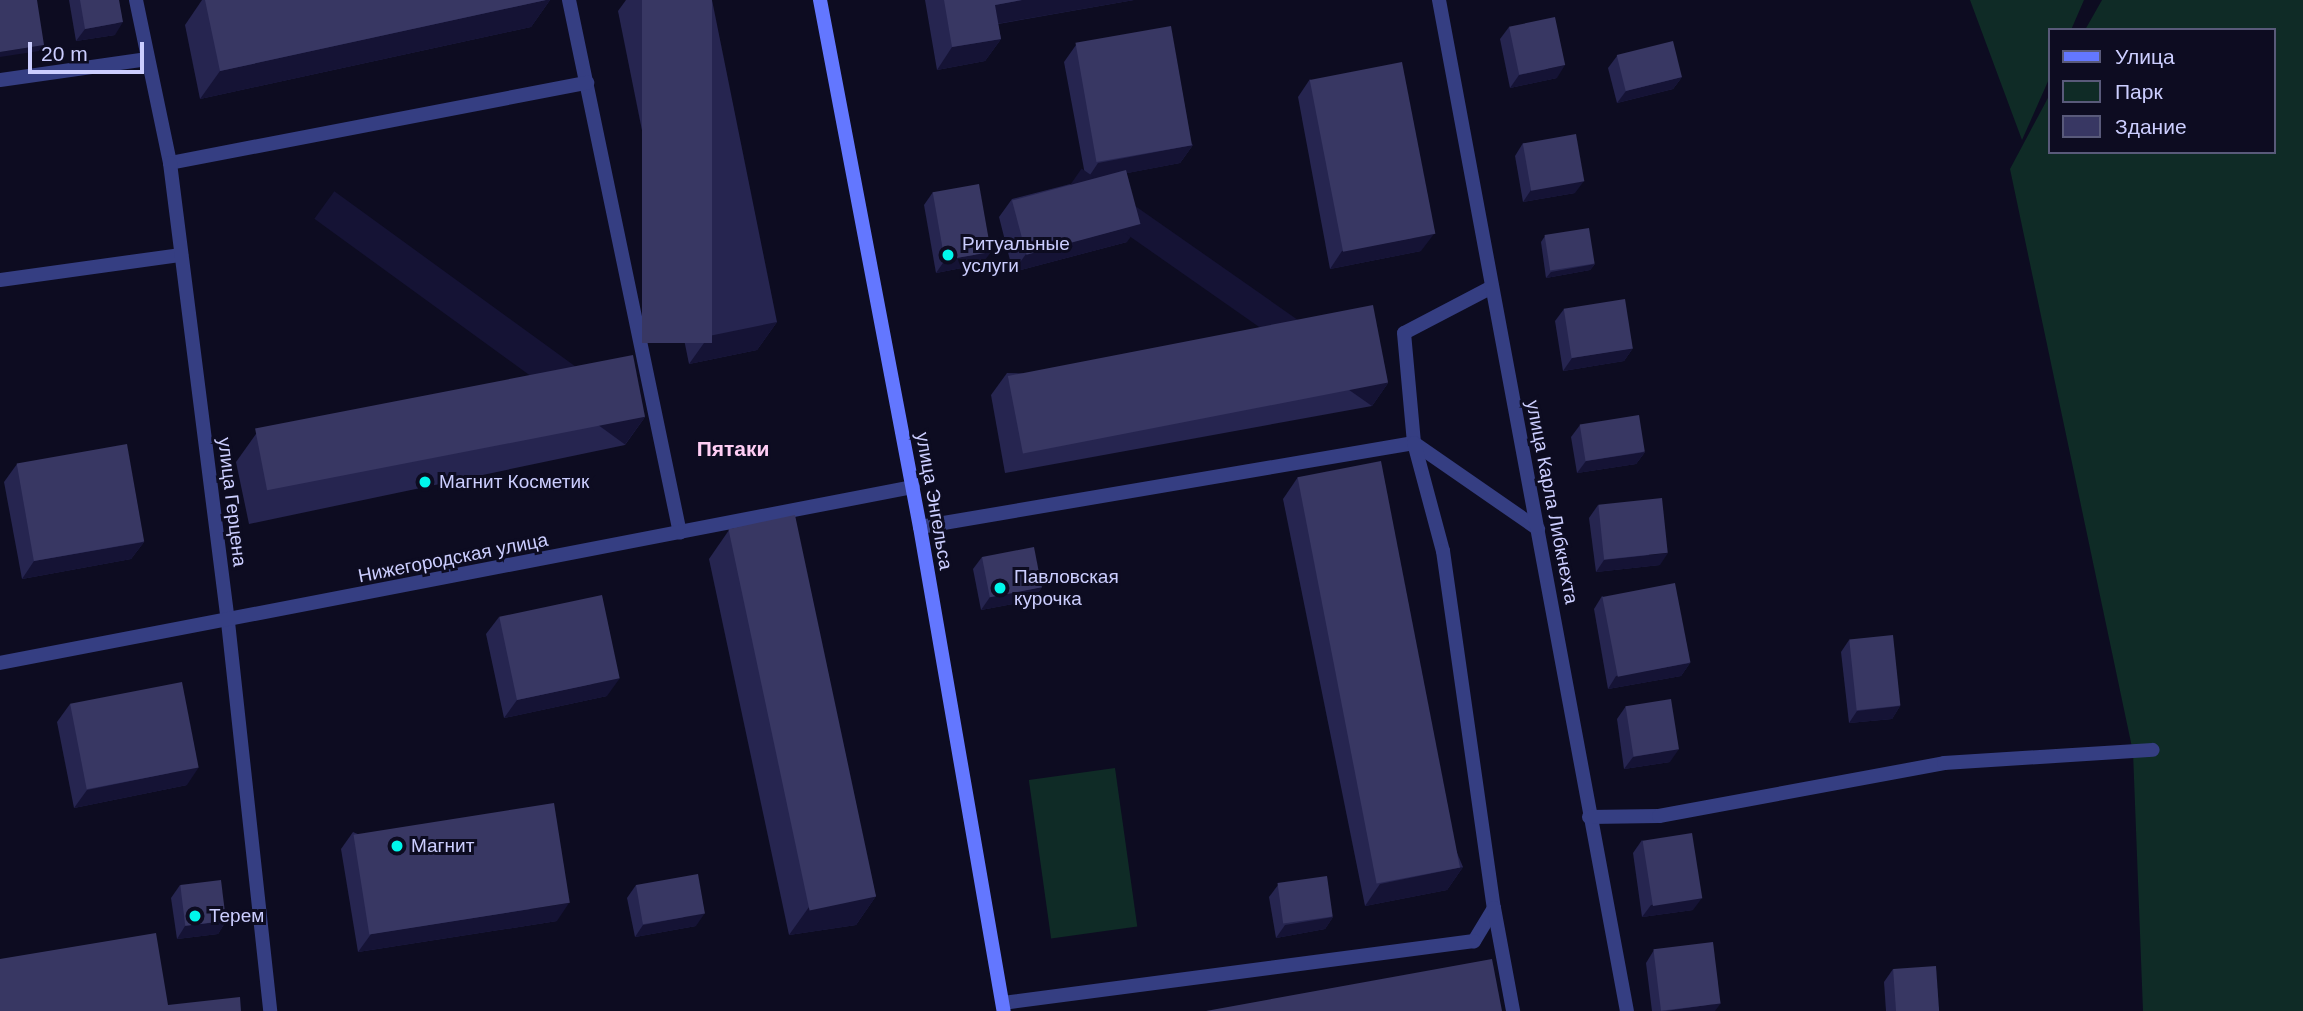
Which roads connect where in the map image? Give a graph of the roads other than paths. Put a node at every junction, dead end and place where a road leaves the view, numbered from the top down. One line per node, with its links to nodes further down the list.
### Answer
1 (136, 0): 5 (street, улица Герцена)
2 (569, 0): 7 (street)
3 (820, 0): 13 (main road, улица Энгельса)
4 (1439, 0): 11 (street, улица Карла Либкнехта)
5 (148, 59): 6 (street); 8 (street, улица Герцена)
6 (0, 80)
7 (587, 83): 8 (street); 16 (street)
8 (170, 163): 9 (street, улица Герцена)
9 (181, 255): 10 (street); 17 (street, улица Герцена)
10 (0, 281)
11 (1492, 287): 12 (street); 15 (street, улица Карла Либкнехта)
12 (1414, 443): 14 (street); 15 (street); 21 (street)
13 (913, 487): 14 (main road, улица Энгельса); 16 (street, Нижегородская улица)
14 (920, 527): 22 (main road, улица Энгельса)
15 (1538, 529): 20 (street, улица Карла Либкнехта)
16 (680, 533): 17 (street, Нижегородская улица)
17 (228, 622): 18 (street, Нижегородская улица); 23 (street, улица Герцена)
18 (0, 663)
19 (2153, 750): 20 (street)
20 (1590, 817): 25 (street, улица Карла Либкнехта)
21 (1494, 908): 22 (street); 24 (street)
22 (1003, 1007)
23 (270, 1011)
24 (1513, 1011)
25 (1627, 1011)

